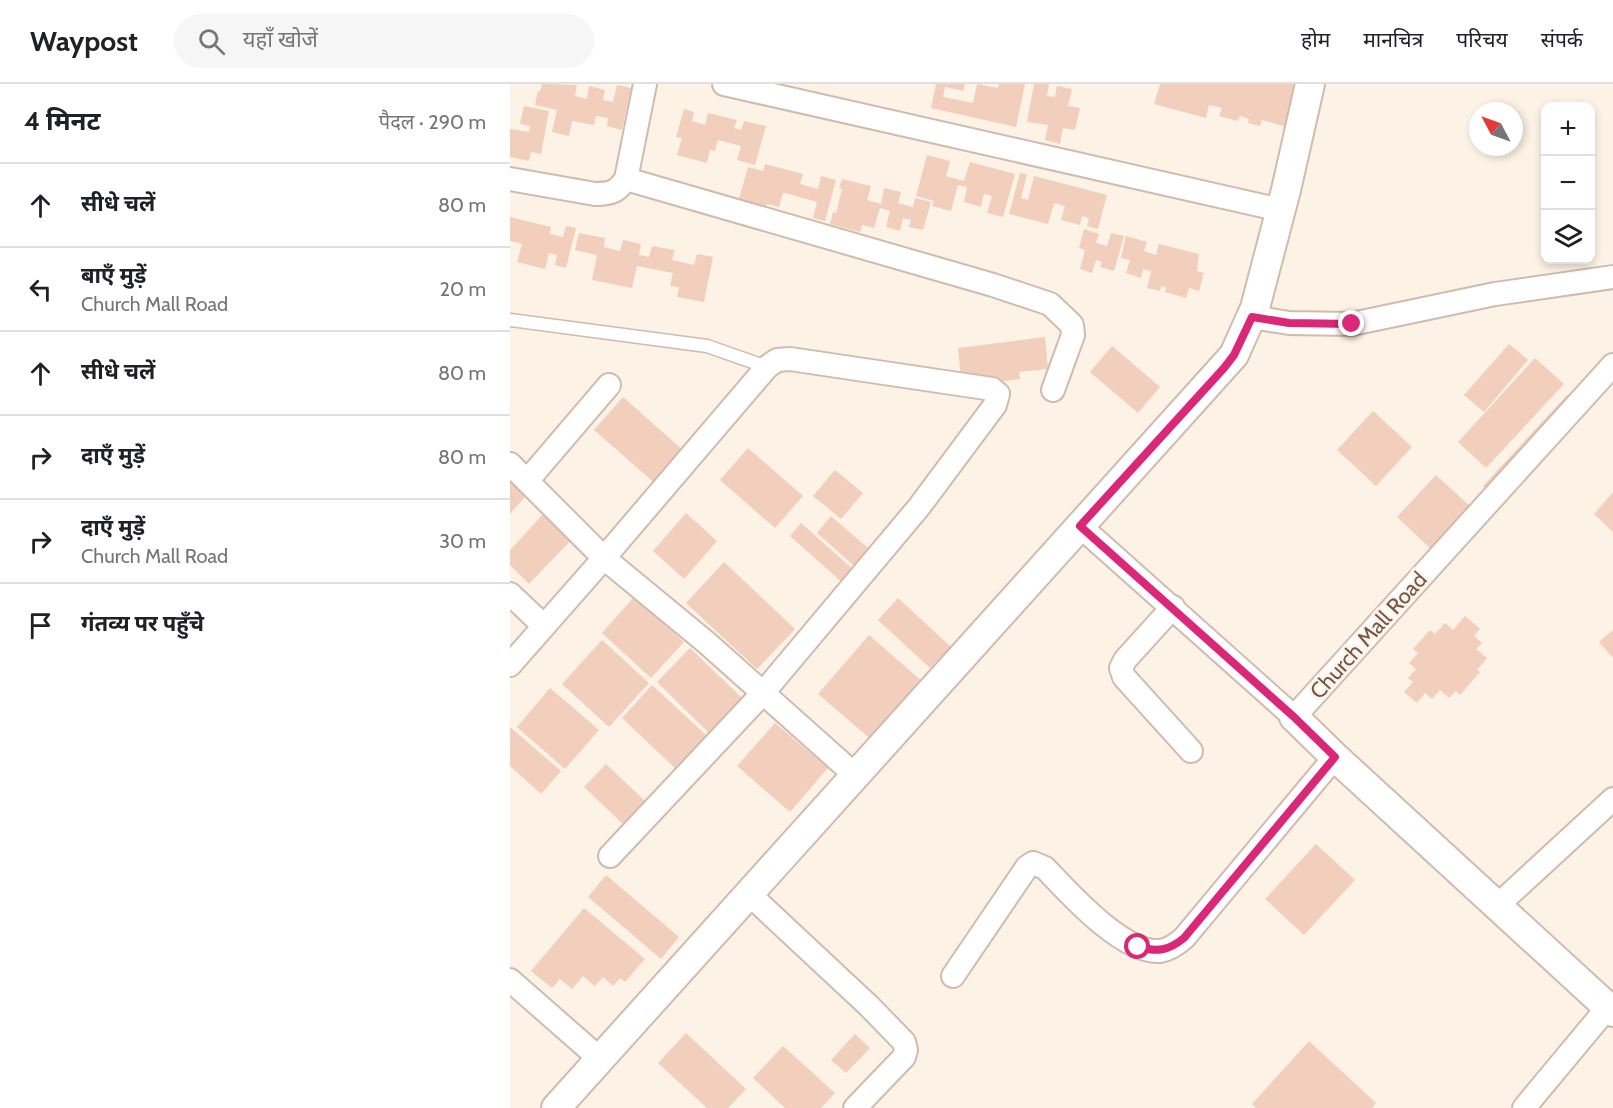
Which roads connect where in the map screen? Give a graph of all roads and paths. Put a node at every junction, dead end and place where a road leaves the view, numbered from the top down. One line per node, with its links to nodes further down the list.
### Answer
1 (645, 84): 5 (street)
2 (724, 84): 6 (street)
3 (1310, 84): 6 (street)
4 (510, 179): 5 (street)
5 (626, 179): 13 (street)
6 (1281, 210): 8 (street)
7 (1613, 277): 8 (street)
8 (1252, 317): 16 (street)
9 (510, 320): 11 (lane)
10 (1613, 365): 23 (street, Church Mall Road)
11 (767, 367): 17 (street); 22 (street)
12 (609, 385): 15 (street)
13 (1053, 390)
14 (510, 464): 15 (street)
15 (527, 481): 17 (street)
16 (1080, 526): 19 (street); 26 (street)
17 (604, 558): 20 (street); 22 (street)
18 (510, 594): 20 (street)
19 (1173, 607): 23 (street); 24 (street)
20 (544, 626): 21 (street)
21 (510, 665)
22 (763, 693): 26 (street); 28 (street)
23 (1294, 717): 25 (street, Church Mall Road)
24 (1191, 751)
25 (1335, 757): 30 (street, Church Mall Road); 31 (street)
26 (855, 775): 29 (street)
27 (1613, 799): 30 (street)
28 (610, 856)
29 (749, 894): 34 (street); 36 (street)
30 (1498, 905): 33 (street, Church Mall Road)
31 (953, 976)
32 (510, 980): 34 (street)
33 (1610, 1010): 37 (street)
34 (600, 1059): 35 (street)
35 (556, 1108)
36 (855, 1108)
37 (1524, 1108)

